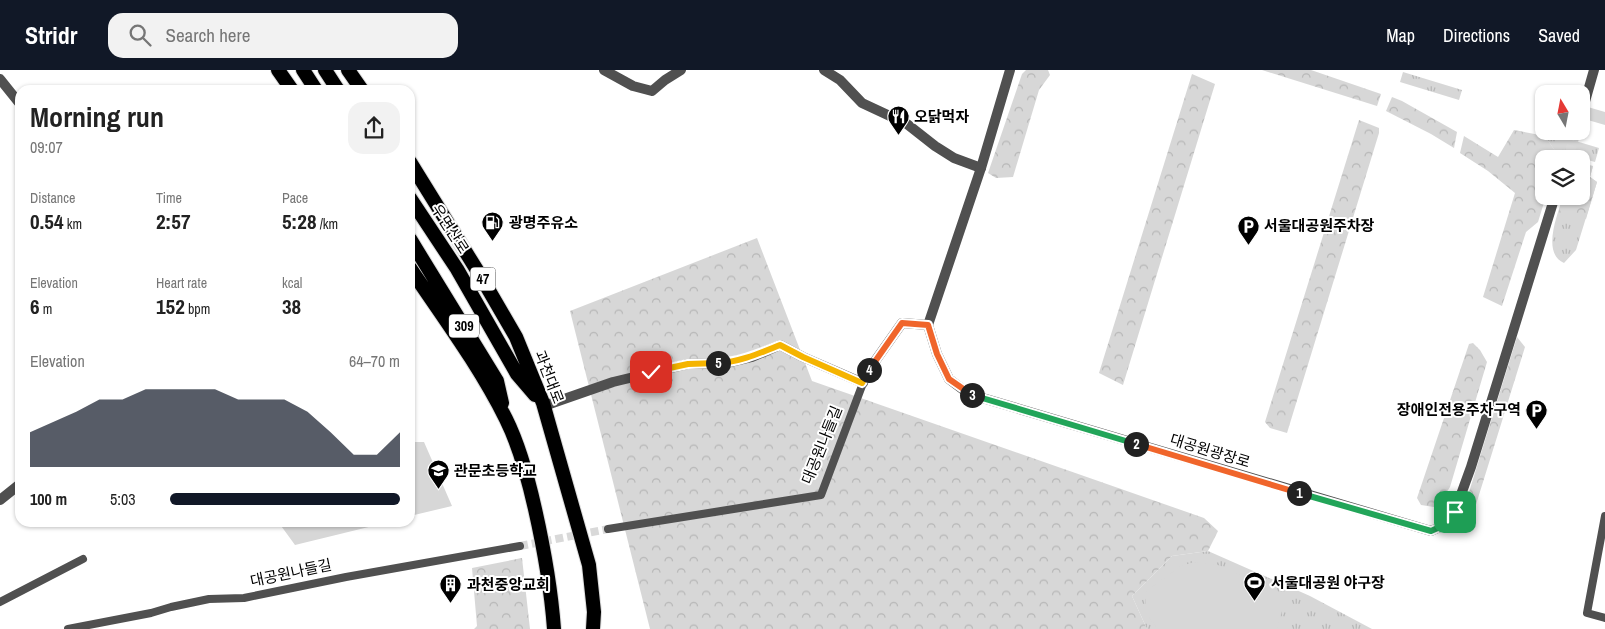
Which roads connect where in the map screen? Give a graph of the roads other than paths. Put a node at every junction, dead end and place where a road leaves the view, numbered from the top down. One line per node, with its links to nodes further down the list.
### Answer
1 (278, 70): 12 (highway)
2 (303, 70): 13 (highway)
3 (325, 70): 14 (highway)
4 (348, 70): 15 (highway)
5 (604, 70): 6 (street)
6 (681, 70)
7 (824, 70): 19 (street)
8 (1003, 70): 18 (street)
9 (1010, 70): 18 (street)
10 (1594, 70): 16 (street)
11 (0, 79): 17 (street)
12 (288, 85)
13 (313, 85)
14 (335, 85)
15 (358, 85)
16 (1590, 85)
17 (15, 98)
18 (1001, 101): 19 (street)
19 (981, 168): 25 (street)
20 (415, 170): 27 (highway, 과천대로 / 47)
21 (1553, 205): 25 (street, 대공원광장로)
22 (415, 206): 27 (highway, 우면산로 / 309)
23 (415, 247): 28 (highway, 309)
24 (415, 275): 28 (highway)
25 (928, 325): 26 (street, 대공원나들길)
26 (862, 383): 27 (street); 32 (street, 대공원나들길)
27 (543, 405): 39 (highway, 과천대로 / 47)
28 (506, 419): 38 (highway)
29 (15, 488): 30 (street)
30 (0, 500)
31 (1605, 516): 36 (street)
32 (608, 529)
33 (520, 546): 37 (street, 대공원나들길)
34 (82, 558): 35 (street)
35 (0, 602)
36 (1605, 618)
37 (68, 629)
38 (554, 629)
39 (593, 629)

